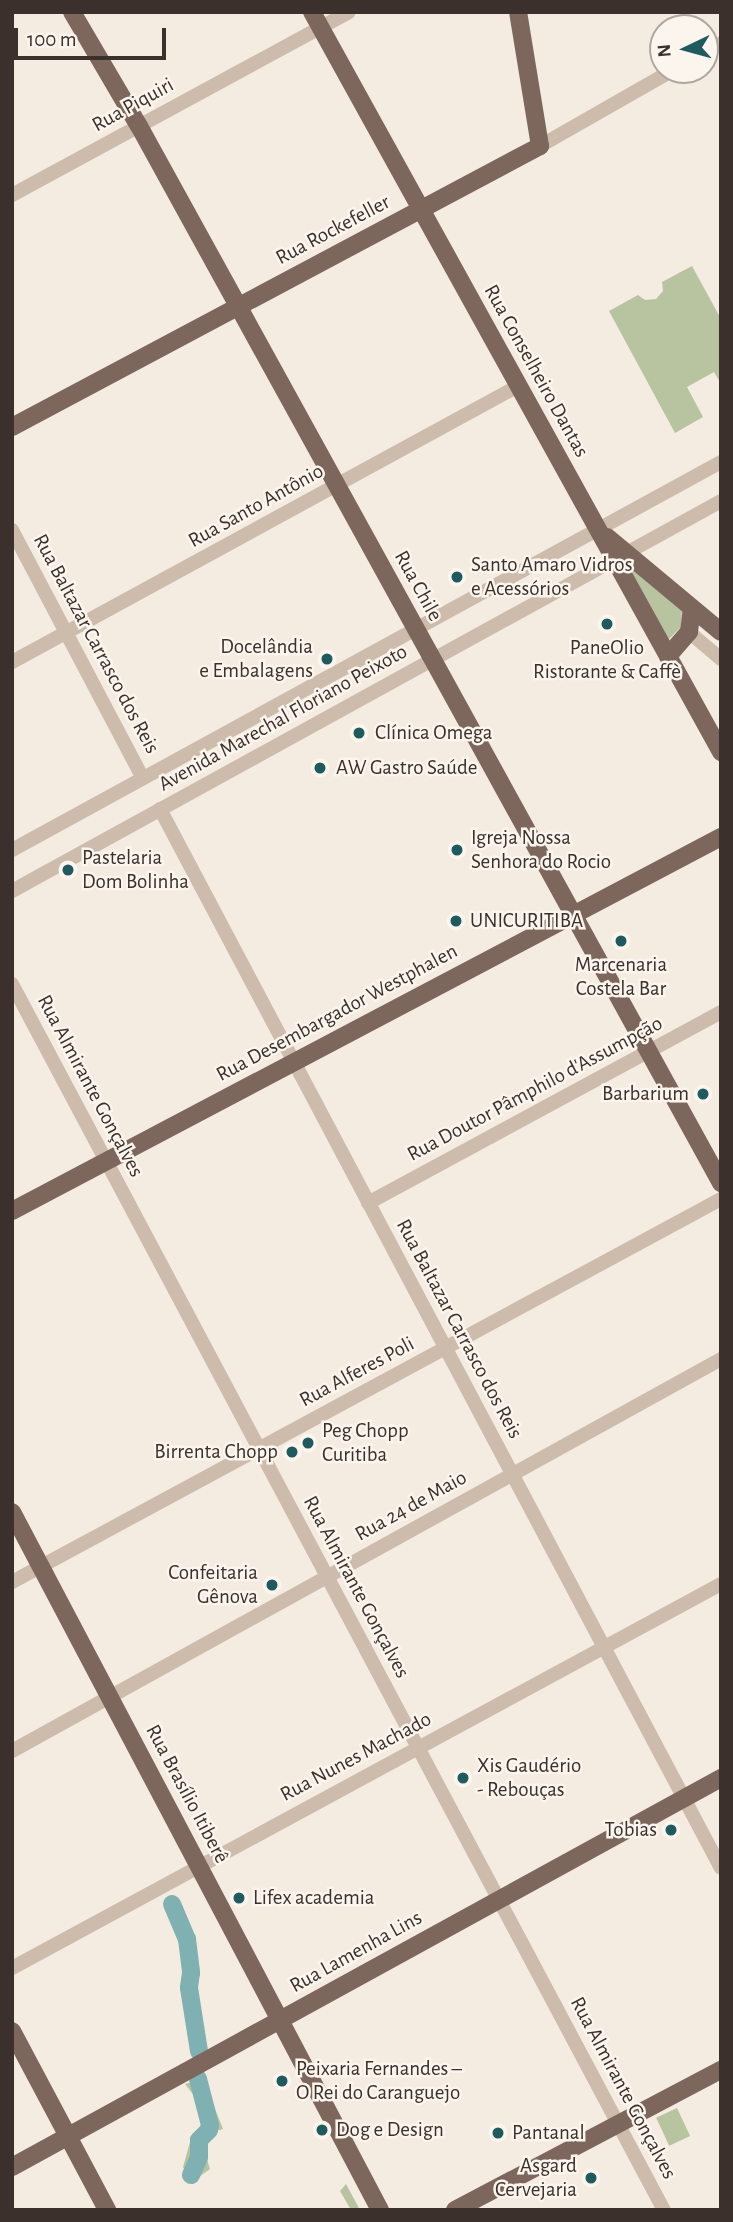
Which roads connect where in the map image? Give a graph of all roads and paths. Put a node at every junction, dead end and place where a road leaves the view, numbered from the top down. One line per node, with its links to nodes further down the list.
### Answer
1 (72, 12): 6 (main road, Rua Chile)
2 (349, 12): 4 (street, Rua Piquiri)
3 (518, 12): 7 (main road)
4 (316, 20): 6 (street, Rua Piquiri); 9 (main road, Rua Conselheiro Dantas)
5 (649, 84): 7 (street, Rua Rockefeller)
6 (139, 126): 8 (street, Rua Piquiri); 10 (main road, Rua Chile)
7 (540, 146): 9 (main road, Rua Rockefeller)
8 (12, 195)
9 (421, 209): 10 (main road, Rua Rockefeller); 11 (main road, Rua Conselheiro Dantas)
10 (239, 306): 12 (main road, Rua Rockefeller); 14 (main road, Rua Chile)
11 (518, 386): 14 (street, Rua Santo Antônio); 16 (main road, Rua Conselheiro Dantas)
12 (12, 427)
13 (721, 461): 16 (street, Avenida Marechal Floriano Peixoto)
14 (337, 486): 20 (main road, Rua Chile); 23 (street, Rua Santo Antônio)
15 (721, 501): 18 (street, Avenida Marechal Floriano Peixoto)
16 (597, 528): 18 (main road, Rua Conselheiro Dantas); 20 (street, Avenida Marechal Floriano Peixoto)
17 (12, 530): 23 (street, Rua Baltazar Carrasco dos Reis)
18 (620, 556): 19 (main road); 24 (main road, Rua Conselheiro Dantas); 25 (street, Avenida Marechal Floriano Peixoto)
19 (692, 608): 21 (main road); 22 (main road)
20 (415, 627): 25 (main road, Rua Chile); 29 (street, Avenida Marechal Floriano Peixoto)
21 (689, 632): 24 (main road); 26 (street)
22 (721, 632)
23 (67, 633): 27 (street, Rua Santo Antônio); 29 (street, Rua Baltazar Carrasco dos Reis)
24 (668, 656): 28 (main road, Rua Conselheiro Dantas)
25 (433, 659): 30 (street, Avenida Marechal Floriano Peixoto); 34 (main road, Rua Chile)
26 (721, 659)
27 (12, 662)
28 (721, 752)
29 (143, 778): 32 (street, Avenida Marechal Floriano Peixoto)
30 (160, 809): 33 (street, Avenida Marechal Floriano Peixoto); 38 (street, Rua Baltazar Carrasco dos Reis)
31 (721, 838): 34 (main road, Rua Desembargador Westphalen)
32 (12, 850)
33 (12, 891)
34 (572, 914): 37 (main road, Rua Chile); 38 (main road, Rua Desembargador Westphalen)
35 (12, 984): 39 (street, Rua Almirante Gonçalves)
36 (721, 1012): 37 (street, Rua Doutor Pâmphilo d'Assumpção)
37 (648, 1051): 40 (main road, Rua Chile); 42 (street, Rua Doutor Pâmphilo d'Assumpção)
38 (294, 1062): 39 (main road, Rua Desembargador Westphalen); 42 (street, Rua Baltazar Carrasco dos Reis)
39 (106, 1161): 43 (main road, Rua Desembargador Westphalen); 46 (street, Rua Almirante Gonçalves)
40 (721, 1183)
41 (721, 1199): 44 (street, Rua Alferes Poli)
42 (368, 1203): 44 (street, Rua Baltazar Carrasco dos Reis)
43 (12, 1211)
44 (445, 1348): 46 (street, Rua Alferes Poli); 47 (street, Rua Baltazar Carrasco dos Reis)
45 (721, 1359): 47 (street, Rua 24 de Maio)
46 (259, 1448): 49 (street, Rua Alferes Poli); 50 (street, Rua Almirante Gonçalves)
47 (512, 1474): 50 (street, Rua 24 de Maio); 53 (street, Rua Baltazar Carrasco dos Reis)
48 (12, 1512): 49 (main road, Rua Brasílio Itiberê)
49 (41, 1566): 51 (street, Rua Alferes Poli); 54 (main road, Rua Brasílio Itiberê)
50 (327, 1577): 54 (street, Rua 24 de Maio); 55 (street, Rua Almirante Gonçalves)
51 (12, 1582)
52 (721, 1584): 53 (street, Rua Nunes Machado)
53 (604, 1647): 55 (street, Rua Nunes Machado); 58 (street, Rua Baltazar Carrasco dos Reis)
54 (110, 1697): 56 (street, Rua 24 de Maio); 59 (main road, Rua Brasílio Itiberê)
55 (418, 1748): 59 (street, Rua Nunes Machado); 61 (street, Rua Almirante Gonçalves)
56 (12, 1751)
57 (721, 1778): 58 (main road, Rua Lamenha Lins)
58 (684, 1798): 60 (street, Rua Baltazar Carrasco dos Reis); 61 (main road, Rua Lamenha Lins)
59 (199, 1867): 62 (street, Rua Nunes Machado); 63 (main road, Rua Brasílio Itiberê)
60 (721, 1868)
61 (499, 1900): 63 (main road, Rua Lamenha Lins); 66 (street, Rua Almirante Gonçalves)
62 (12, 1968)
63 (280, 2020): 67 (main road, Rua Lamenha Lins); 70 (main road, Rua Brasílio Itiberê)
64 (12, 2031): 67 (main road)
65 (721, 2070): 66 (main road)
66 (618, 2124): 71 (main road); 72 (street, Rua Almirante Gonçalves)
67 (68, 2136): 68 (main road, Rua Lamenha Lins); 69 (main road)
68 (12, 2166)
69 (107, 2210)
70 (380, 2210)
71 (456, 2210)
72 (664, 2210)

